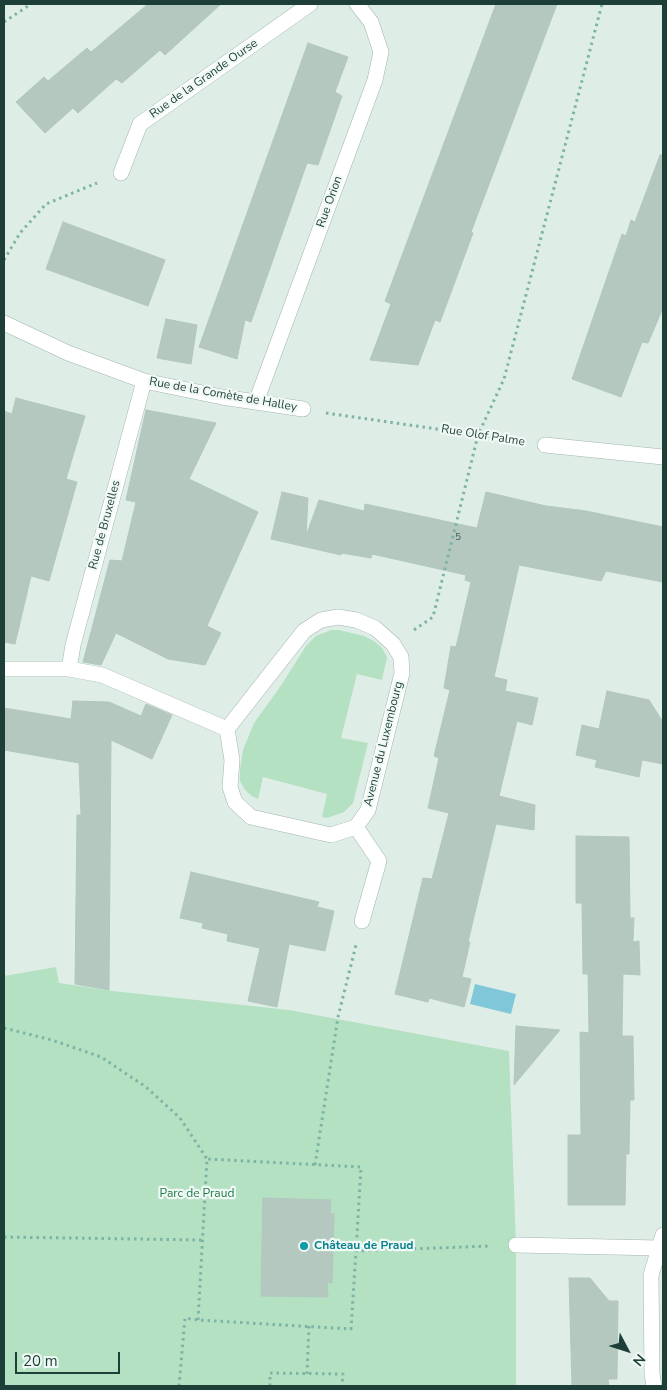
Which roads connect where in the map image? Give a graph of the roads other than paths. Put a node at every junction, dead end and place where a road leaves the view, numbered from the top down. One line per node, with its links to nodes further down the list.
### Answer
1 (310, 4): 3 (street, Rue de la Grande Ourse)
2 (357, 4): 6 (street, Rue Orion)
3 (121, 173)
4 (4, 323): 5 (street, Rue de la Comète de Halley)
5 (144, 381): 6 (street, Rue de la Comète de Halley); 11 (street, Rue de Bruxelles)
6 (256, 402): 7 (street, Rue de la Comète de Halley)
7 (303, 409)
8 (545, 445): 9 (street)
9 (663, 457)
10 (4, 668): 11 (street)
11 (69, 669): 12 (street)
12 (227, 729): 13 (street); 13 (street, Avenue du Luxembourg)
13 (356, 827): 14 (street)
14 (362, 920)
15 (662, 1243): 16 (street); 17 (street)
16 (516, 1245)
17 (654, 1386)

